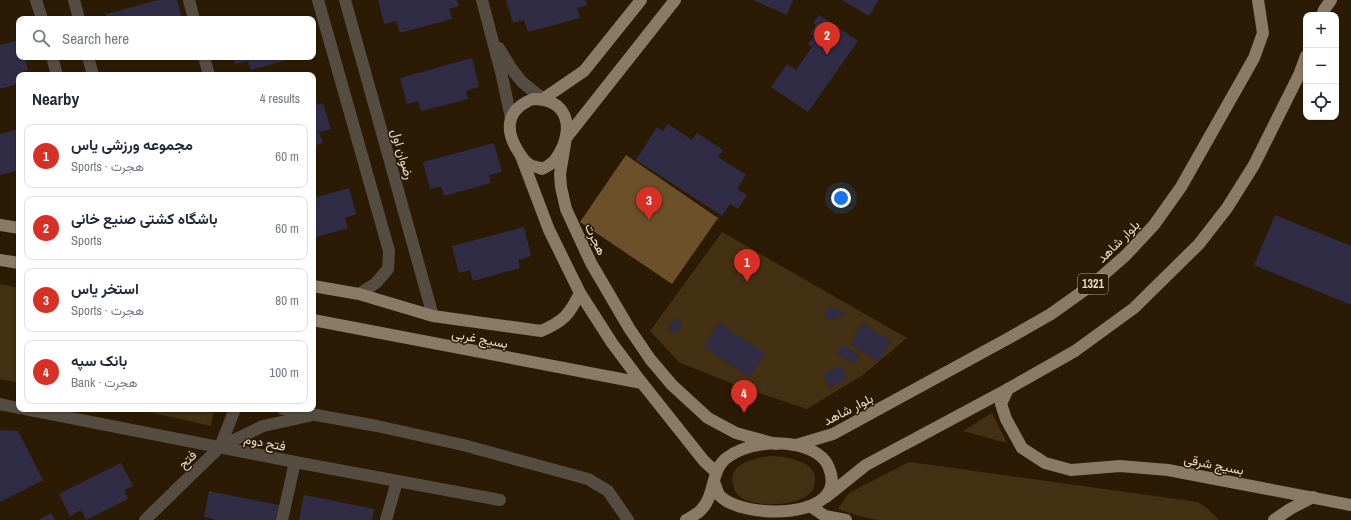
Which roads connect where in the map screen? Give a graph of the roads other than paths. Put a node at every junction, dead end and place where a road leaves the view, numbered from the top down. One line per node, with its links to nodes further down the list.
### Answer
1 (36, 0): 12 (street)
2 (74, 0): 13 (street)
3 (189, 0): 14 (street)
4 (318, 0): 33 (street)
5 (346, 0): 34 (street, رضوان اول)
6 (482, 0): 15 (street)
7 (641, 0): 23 (main road)
8 (675, 0): 25 (main road, هجرت)
9 (1258, 0): 45 (main road, بلوار شاهد / 1321)
10 (1331, 0): 11 (main road)
11 (1323, 12)
12 (41, 16)
13 (78, 16)
14 (193, 16)
15 (491, 33): 23 (street); 24 (street)
16 (53, 60): 20 (street)
17 (89, 60): 21 (street)
18 (205, 60): 22 (street)
19 (1303, 64): 37 (main road)
20 (56, 72)
21 (92, 72)
22 (208, 72)
23 (543, 99): 24 (main road); 25 (main road)
24 (511, 118): 26 (main road)
25 (566, 138): 26 (main road); 44 (main road, هجرت)
26 (521, 156): 32 (main road)
27 (0, 225): 28 (main road)
28 (16, 228)
29 (0, 260): 30 (main road)
30 (16, 263)
31 (316, 287): 33 (main road, بسیج غربی)
32 (580, 293): 34 (main road, بسیج غربی); 36 (main road)
33 (359, 294): 34 (main road, بسیج غربی)
34 (434, 316)
35 (316, 321): 36 (main road, بسیج غربی)
36 (642, 383): 48 (main road)
37 (1008, 390): 50 (main road); 51 (main road, بسیج شرقی)
38 (0, 404): 39 (street)
39 (16, 407)
40 (40, 412): 46 (street, فتح دوم)
41 (233, 412): 46 (street, فتح)
42 (300, 412): 43 (street)
43 (316, 415): 46 (street); 60 (street)
44 (776, 444): 45 (main road); 48 (main road)
45 (796, 445): 50 (main road)
46 (220, 447): 47 (street, فتح دوم); 57 (street, فتح)
47 (295, 462): 49 (street, فتح دوم); 58 (street)
48 (715, 477): 56 (main road); 61 (main road)
49 (397, 481): 52 (street, فتح دوم); 59 (street)
50 (826, 497): 54 (main road)
51 (1312, 497): 53 (main road, بسیج شرقی); 63 (main road)
52 (500, 500)
53 (1351, 505)
54 (813, 508): 55 (main road); 62 (main road)
55 (802, 517): 56 (main road)
56 (779, 518)
57 (145, 520)
58 (282, 520)
59 (386, 520)
60 (628, 520)
61 (686, 520)
62 (846, 520)
63 (1274, 520)

